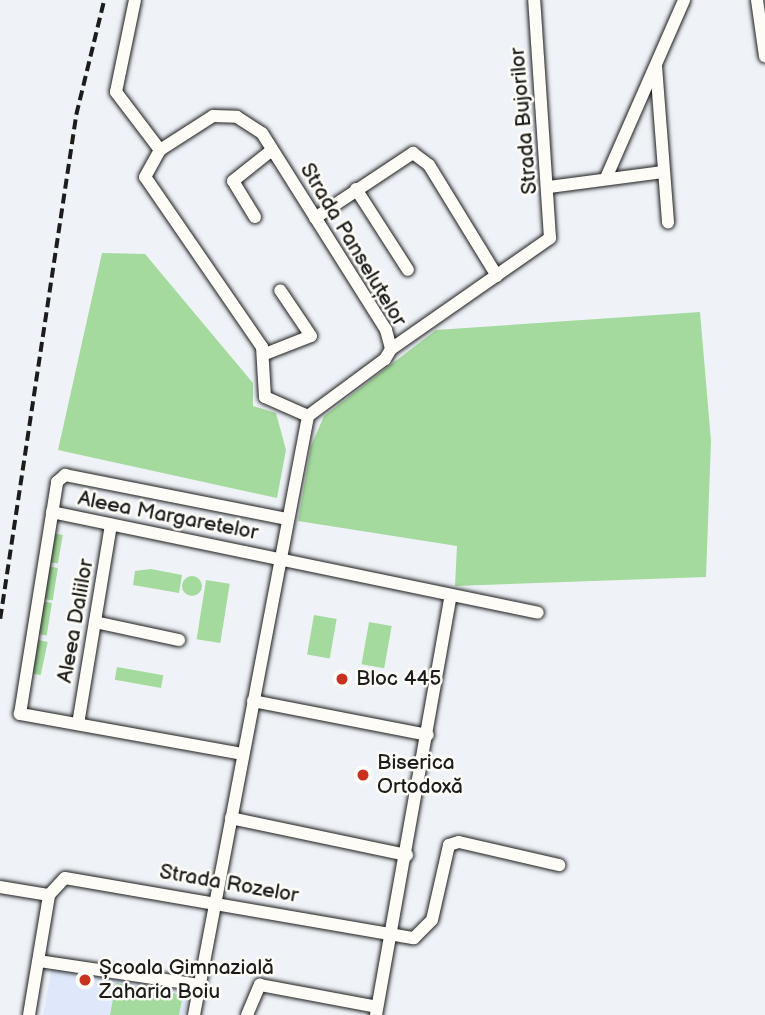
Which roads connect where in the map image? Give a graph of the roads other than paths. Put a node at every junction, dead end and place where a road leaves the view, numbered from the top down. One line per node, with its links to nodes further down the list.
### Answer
1 (135, 0): 7 (street)
2 (534, 0): 11 (street, Strada Bujorilor)
3 (684, 0): 6 (street)
4 (757, 0): 5 (street)
5 (765, 56)
6 (656, 63): 9 (street); 10 (street)
7 (160, 150): 8 (street, Strada Panseluțelor); 20 (street)
8 (272, 150): 13 (street); 14 (street, Strada Panseluțelor)
9 (663, 173): 10 (street); 15 (street)
10 (606, 177): 11 (street)
11 (549, 187): 17 (street, Strada Bujorilor)
12 (356, 189): 14 (street); 16 (street); 17 (street)
13 (255, 217)
14 (315, 218): 19 (street, Strada Panseluțelor)
15 (668, 223)
16 (408, 270)
17 (497, 276): 19 (street)
18 (280, 290): 20 (street)
19 (391, 349): 21 (street, Strada Panseluțelor)
20 (265, 354): 21 (street)
21 (308, 416): 23 (street)
22 (52, 512): 23 (street, Aleea Margaretelor); 24 (street, Aleea Margaretelor); 31 (street)
23 (287, 519): 25 (street)
24 (111, 525): 25 (street, Aleea Margaretelor); 28 (street, Aleea Daliilor)
25 (280, 558): 26 (street, Aleea Margaretelor); 30 (street)
26 (450, 598): 27 (street, Aleea Margaretelor); 32 (street)
27 (538, 612)
28 (95, 622): 29 (street); 31 (street, Aleea Daliilor)
29 (179, 640)
30 (253, 701): 32 (street); 33 (street)
31 (78, 724): 33 (street)
32 (428, 735): 35 (street)
33 (243, 754): 34 (street)
34 (231, 818): 35 (street); 39 (street)
35 (407, 855): 40 (street)
36 (559, 865): 40 (street, Strada Rozelor)
37 (0, 887): 38 (street)
38 (49, 895): 39 (street, Strada Rozelor); 41 (street)
39 (215, 901): 40 (street, Strada Rozelor); 42 (street)
40 (391, 933): 43 (street)
41 (38, 961): 42 (street); 44 (street)
42 (200, 985): 45 (street)
43 (377, 1011): 46 (street)
44 (29, 1015)
45 (194, 1015)
46 (247, 1015)

